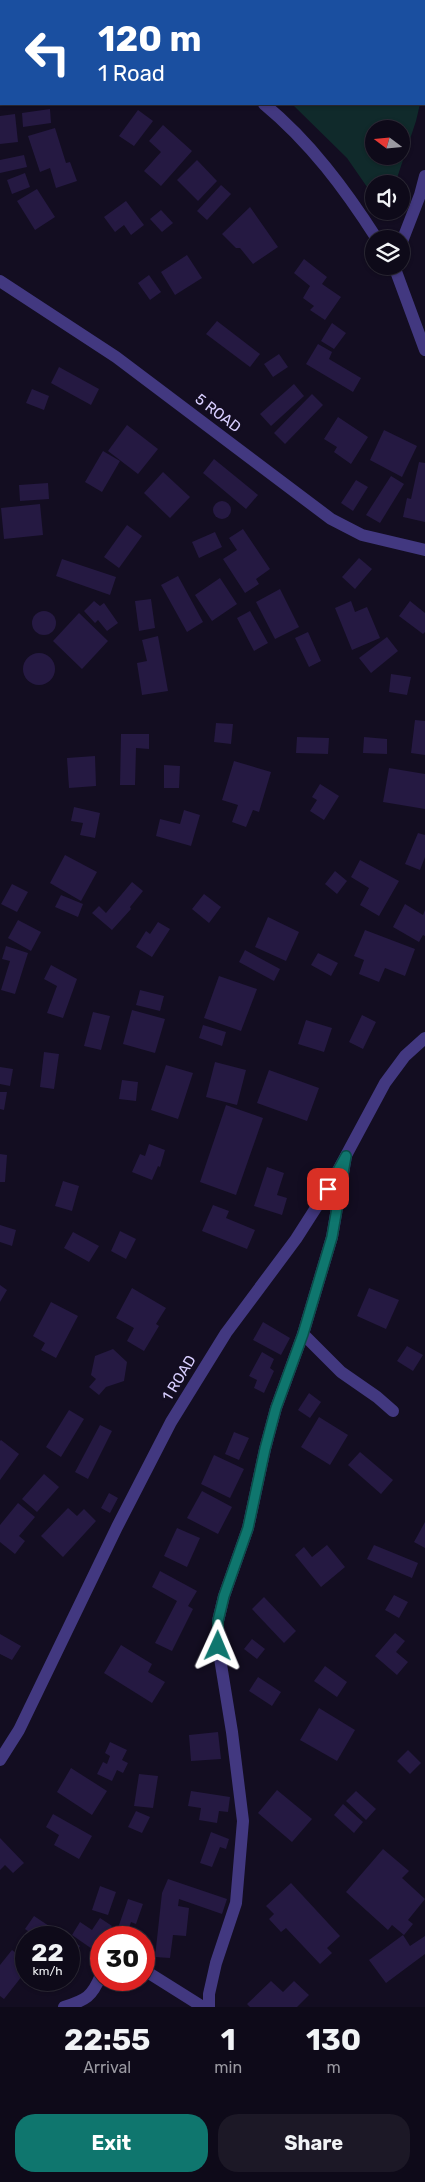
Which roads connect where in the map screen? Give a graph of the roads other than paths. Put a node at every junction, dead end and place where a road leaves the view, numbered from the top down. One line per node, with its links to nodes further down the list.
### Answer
1 (265, 105): 3 (street)
2 (425, 176): 4 (street)
3 (371, 230)
4 (406, 230)
5 (397, 275): 7 (street)
6 (0, 281): 8 (street, 5 ROAD)
7 (425, 350)
8 (425, 550)
9 (425, 1038): 10 (street, 1 ROAD)
10 (346, 1156): 11 (street); 13 (street, 1 ROAD)
11 (303, 1334): 12 (street); 18 (street)
12 (393, 1411)
13 (0, 1760)
14 (155, 1977): 17 (street)
15 (94, 1991): 16 (street)
16 (64, 2007)
17 (203, 2007)
18 (209, 2007)

